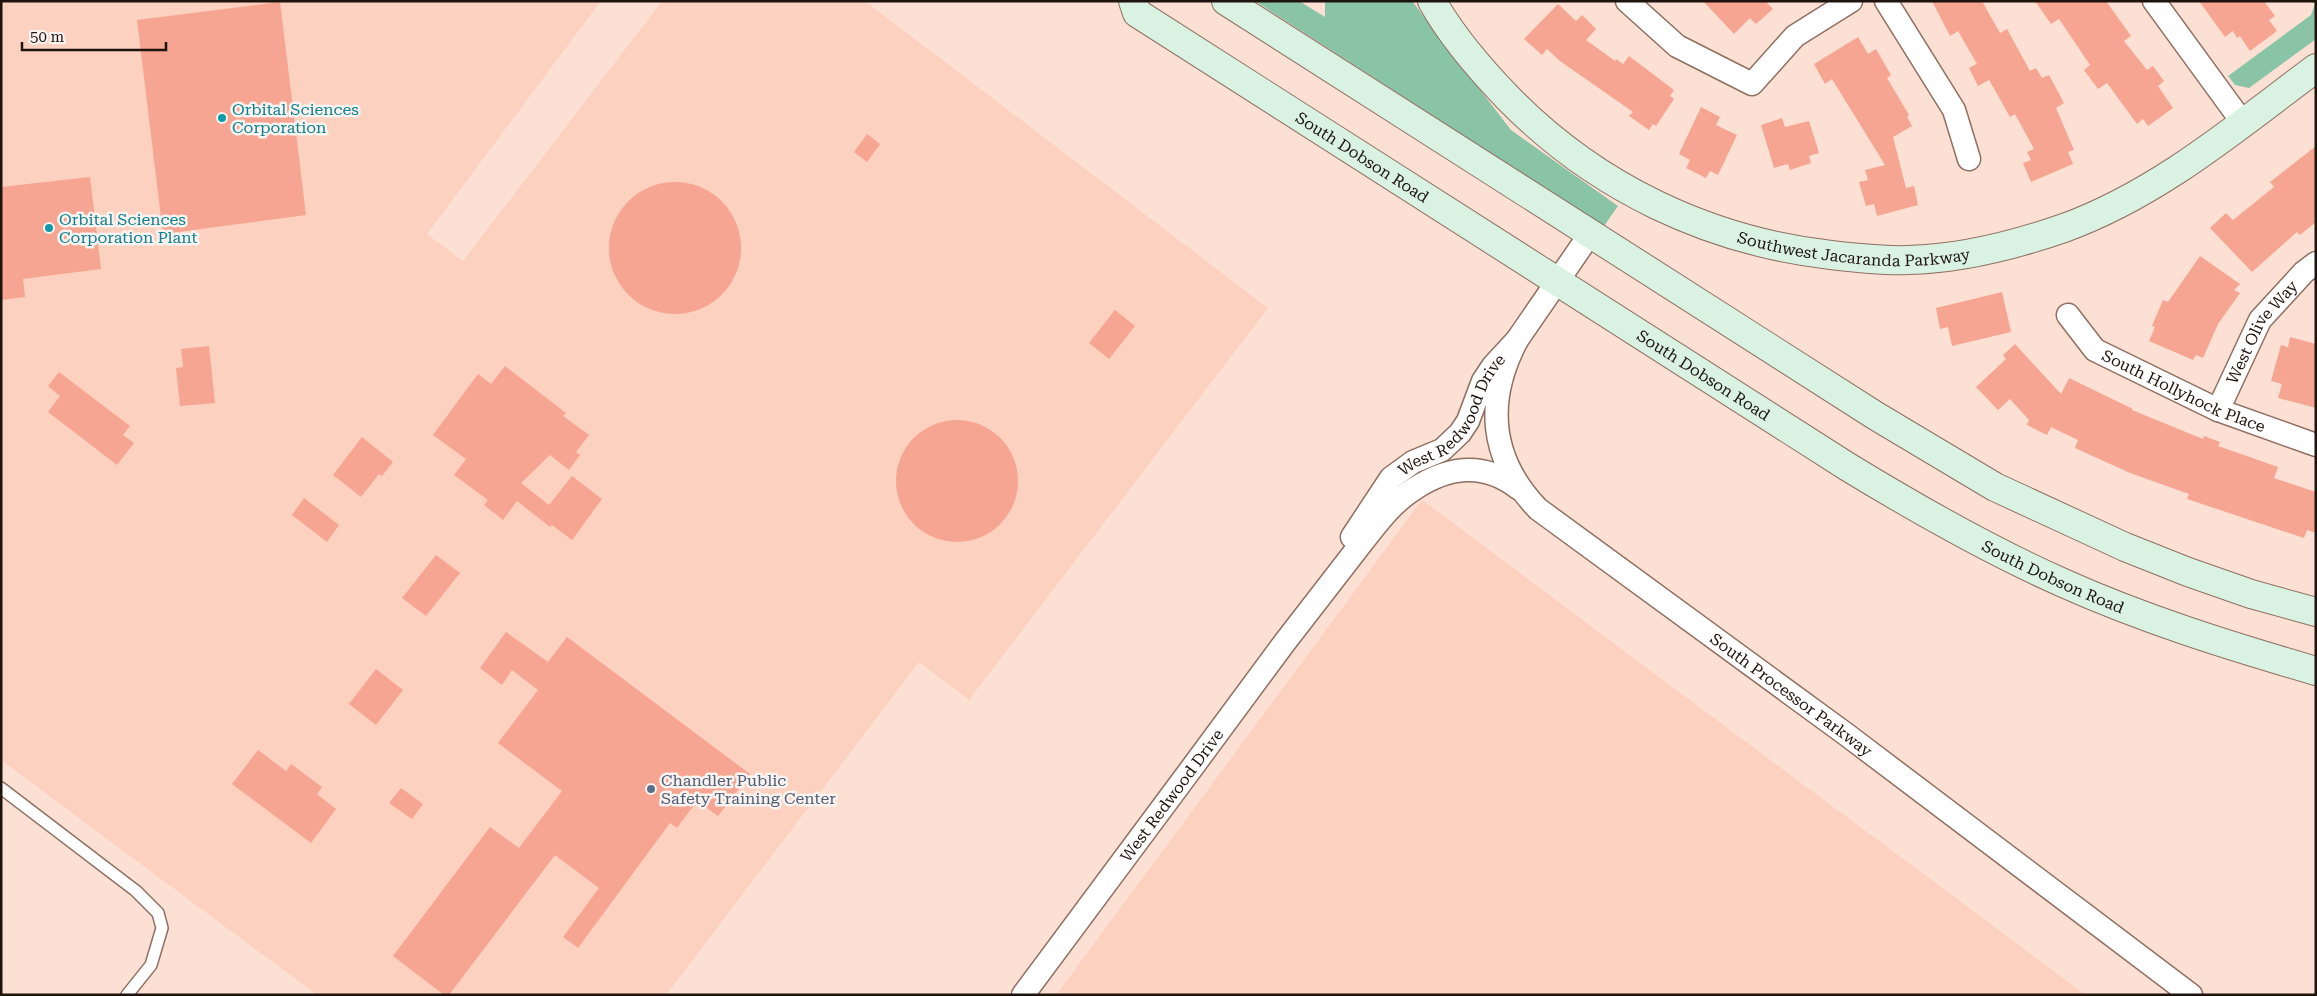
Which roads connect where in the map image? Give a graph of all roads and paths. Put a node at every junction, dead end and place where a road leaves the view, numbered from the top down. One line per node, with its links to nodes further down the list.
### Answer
1 (1133, 1): 13 (main road, South Dobson Road)
2 (1226, 1): 11 (main road)
3 (1432, 1): 9 (main road, Southwest Jacaranda Parkway)
4 (1627, 1): 5 (street)
5 (1850, 1)
6 (1886, 1): 10 (street)
7 (2154, 1): 9 (street)
8 (2316, 68): 9 (main road, Southwest Jacaranda Parkway)
9 (2243, 123)
10 (1969, 159)
11 (1590, 234): 13 (street, West Redwood Drive); 20 (main road)
12 (2316, 263): 16 (street, West Olive Way)
13 (1557, 280): 15 (street, West Redwood Drive); 21 (main road, South Dobson Road)
14 (2068, 315): 16 (street, South Hollyhock Place)
15 (1517, 340): 18 (street, South Processor Parkway); 19 (street, West Redwood Drive)
16 (2218, 410): 17 (street, South Hollyhock Place)
17 (2316, 445)
18 (1520, 489): 19 (street, West Redwood Drive); 25 (street, South Processor Parkway)
19 (1319, 597): 24 (street, West Redwood Drive)
20 (2316, 612)
21 (2316, 670)
22 (1, 788): 23 (lane)
23 (127, 995)
24 (1023, 995)
25 (2191, 995)

